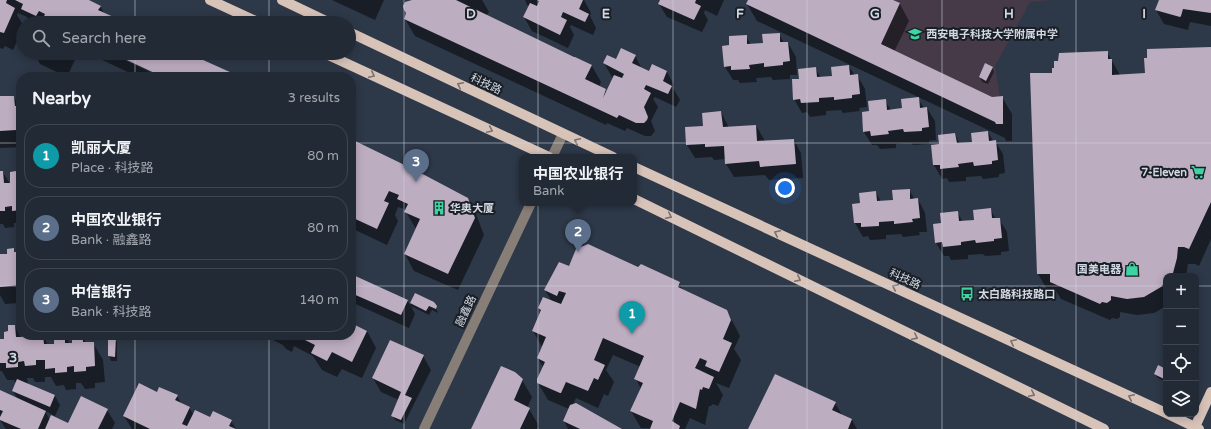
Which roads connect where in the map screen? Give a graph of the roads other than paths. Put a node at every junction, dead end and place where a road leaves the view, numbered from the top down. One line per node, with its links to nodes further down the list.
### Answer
1 (210, 0): 3 (main road)
2 (282, 0): 4 (main road)
3 (245, 16)
4 (315, 16)
5 (356, 35): 7 (main road, 科技路, one-way to 5)
6 (339, 60): 8 (main road, one-way to 8)
7 (563, 134): 9 (street); 10 (main road, 科技路, one-way to 7)
8 (544, 154)
9 (553, 154)
10 (606, 154)
11 (637, 168): 15 (main road, 科技路, one-way to 11)
12 (637, 200): 19 (main road, one-way to 19)
13 (529, 206): 18 (street, 融鑫路)
14 (1211, 392): 17 (main road)
15 (1163, 412)
16 (1173, 417): 17 (main road, 科技路)
17 (1196, 428)
18 (424, 429)
19 (1104, 429)

